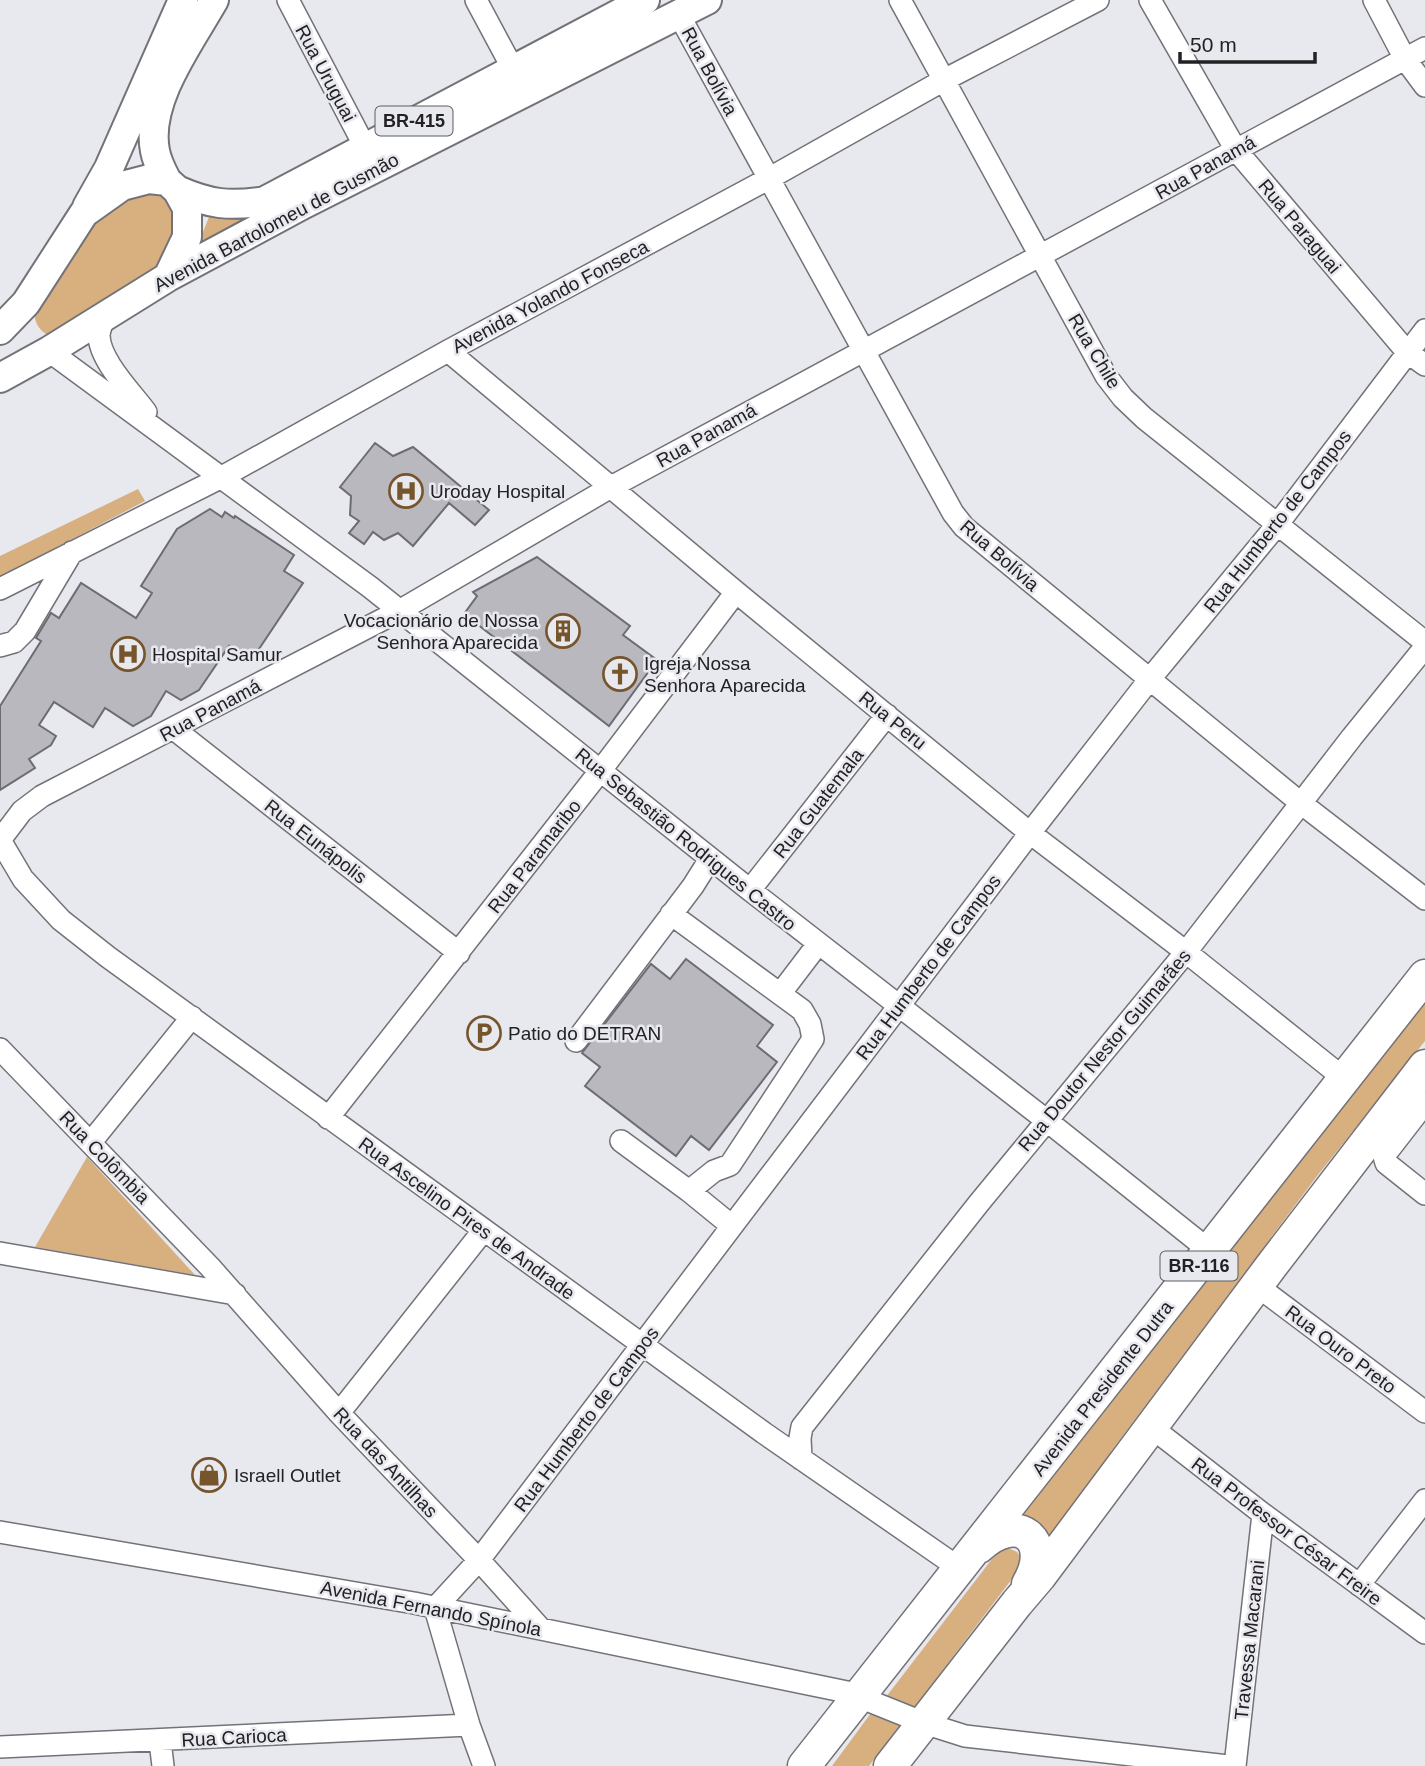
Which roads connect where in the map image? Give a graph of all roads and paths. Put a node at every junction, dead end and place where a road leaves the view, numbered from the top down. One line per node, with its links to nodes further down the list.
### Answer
1 (183, 0): 21 (main road)
2 (215, 0): 20 (main road)
3 (288, 0): 17 (street, Rua Uruguai)
4 (476, 0): 14 (street)
5 (645, 0): 14 (main road, Avenida Bartolomeu de Gusmão / BR-415)
6 (706, 0): 11 (main road, Avenida Bartolomeu de Gusmão)
7 (900, 0): 15 (street, Rua Chile)
8 (1098, 0): 15 (street, Avenida Yolando Fonseca)
9 (1150, 0): 18 (street, Rua Paraguai)
10 (1374, 0): 13 (street)
11 (679, 15): 19 (street, Rua Bolívia); 23 (main road, Avenida Bartolomeu de Gusmão)
12 (1425, 48): 13 (street, Rua Panamá)
13 (1405, 60): 16 (street); 18 (street, Rua Panamá)
14 (513, 69): 17 (main road, Avenida Bartolomeu de Gusmão / BR-415)
15 (944, 80): 19 (street, Avenida Yolando Fonseca); 22 (street, Rua Chile)
16 (1425, 86)
17 (365, 147): 20 (main road, Avenida Bartolomeu de Gusmão / BR-415)
18 (1236, 150): 22 (street, Rua Panamá); 30 (street, Rua Paraguai)
19 (768, 179): 27 (street, Rua Bolívia); 29 (street, Avenida Yolando Fonseca)
20 (172, 185): 21 (main road); 23 (main road)
21 (84, 213): 25 (main road)
22 (1042, 257): 27 (street, Rua Panamá); 36 (street, Rua Chile)
23 (168, 277): 24 (main road, Avenida Bartolomeu de Gusmão)
24 (104, 318): 28 (main road, Avenida Bartolomeu de Gusmão); 33 (street, Rua Sebastião Rodrigues Castro)
25 (0, 330)
26 (1425, 330): 30 (street, Rua Humberto de Campos)
27 (863, 350): 35 (street, Rua Panamá); 43 (street, Rua Bolívia)
28 (49, 351): 32 (main road, Avenida Bartolomeu de Gusmão); 33 (street, Rua Sebastião Rodrigues Castro)
29 (448, 351): 34 (street, Avenida Yolando Fonseca); 35 (street, Rua Peru)
30 (1407, 352): 31 (street, Rua Paraguai); 36 (street, Rua Humberto de Campos)
31 (1425, 365)
32 (0, 378)
33 (160, 431): 34 (street, Rua Sebastião Rodrigues Castro)
34 (222, 477): 37 (street, Avenida Yolando Fonseca); 40 (street, Rua Sebastião Rodrigues Castro)
35 (611, 487): 39 (street, Rua Peru); 40 (street, Rua Panamá)
36 (1277, 525): 41 (street, Rua Chile); 43 (street, Rua Humberto de Campos)
37 (72, 552): 38 (street, Avenida Yolando Fonseca); 42 (street)
38 (0, 589)
39 (736, 592): 44 (street, Rua Peru); 46 (street, Rua Paramaribo)
40 (399, 611): 45 (street, Rua Panamá); 46 (street, Rua Sebastião Rodrigues Castro)
41 (1425, 645): 47 (street, Rua Doutor Nestor Guimarães)
42 (0, 646)
43 (1149, 680): 47 (street, Rua Bolívia); 48 (street, Rua Humberto de Campos)
44 (887, 715): 48 (street, Rua Peru); 51 (street, Rua Guatemala)
45 (174, 729): 49 (street, Rua Panamá); 56 (street, Rua Eunápolis)
46 (601, 771): 50 (street, Rua Sebastião Rodrigues Castro); 56 (street, Rua Paramaribo)
47 (1302, 804): 52 (street, Rua Bolívia); 55 (street, Rua Doutor Nestor Guimarães)
48 (1030, 833): 55 (street, Rua Peru); 59 (street, Rua Humberto de Campos)
49 (0, 840): 60 (street, Rua Ascelino Pires de Andrade)
50 (710, 859): 51 (street, Rua Sebastião Rodrigues Castro); 53 (street)
51 (750, 890): 54 (street, Rua Sebastião Rodrigues Castro)
52 (1425, 899)
53 (671, 914): 58 (street); 61 (street)
54 (818, 944): 58 (street); 59 (street, Rua Sebastião Rodrigues Castro)
55 (1186, 952): 64 (street, Rua Peru); 67 (street, Rua Doutor Nestor Guimarães)
56 (459, 953): 66 (street, Rua Paramaribo)
57 (1425, 976): 64 (highway, Avenida Presidente Dutra / BR-116)
58 (780, 994): 70 (street)
59 (898, 1007): 67 (street, Rua Sebastião Rodrigues Castro); 72 (street, Rua Humberto de Campos)
60 (192, 1017): 66 (street, Rua Ascelino Pires de Andrade); 69 (street)
61 (576, 1041)
62 (0, 1049): 69 (street, Rua Colômbia)
63 (1425, 1066): 77 (highway, BR-116)
64 (1346, 1080): 74 (highway, Avenida Presidente Dutra / BR-116)
65 (1425, 1103): 71 (street)
66 (328, 1118): 73 (street, Rua Ascelino Pires de Andrade)
67 (1046, 1120): 74 (street, Rua Sebastião Rodrigues Castro); 84 (street, Rua Doutor Nestor Guimarães)
68 (621, 1141): 70 (street)
69 (92, 1142): 76 (street, Rua Colômbia)
70 (690, 1191): 72 (street)
71 (1425, 1194)
72 (732, 1226): 80 (street, Rua Humberto de Campos)
73 (483, 1231): 80 (street, Rua Ascelino Pires de Andrade); 82 (street)
74 (1210, 1251): 89 (highway, Avenida Presidente Dutra / BR-116)
75 (0, 1252): 78 (street)
76 (210, 1267): 78 (street); 79 (street, Rua das Antilhas)
77 (1256, 1285): 81 (street, Rua Ouro Preto); 83 (highway, BR-116)
78 (199, 1287): 79 (street)
79 (235, 1294): 82 (street, Rua das Antilhas)
80 (643, 1343): 84 (street, Rua Ascelino Pires de Andrade); 88 (street, Rua Humberto de Campos)
81 (1425, 1412)
82 (339, 1413): 88 (street, Rua das Antilhas)
83 (1151, 1427): 86 (street, Rua Professor César Freire); 91 (highway, BR-116)
84 (802, 1459): 89 (street, Rua Ascelino Pires de Andrade)
85 (1425, 1500): 90 (street)
86 (1263, 1514): 90 (street, Rua Professor César Freire); 106 (street, Travessa Macarani)
87 (0, 1532): 92 (street, Avenida Fernando Spínola)
88 (479, 1560): 92 (street, Rua Humberto de Campos); 93 (street, Rua das Antilhas)
89 (965, 1561): 91 (highway); 95 (highway, Avenida Presidente Dutra)
90 (1359, 1586): 94 (street, Rua Professor César Freire)
91 (1017, 1603): 96 (highway, BR-116)
92 (435, 1608): 93 (street, Avenida Fernando Spínola); 97 (street)
93 (540, 1628): 95 (street, Avenida Fernando Spínola)
94 (1425, 1633)
95 (860, 1698): 96 (street, Avenida Fernando Spínola); 103 (highway, Avenida Presidente Dutra)
96 (924, 1723): 100 (street, Avenida Fernando Spínola); 104 (highway, BR-116)
97 (469, 1725): 98 (street, Rua Carioca); 102 (street)
98 (160, 1741): 99 (street, Rua Carioca); 101 (street)
99 (0, 1747)
100 (1142, 1761): 105 (street, Avenida Fernando Spínola)
101 (163, 1766)
102 (484, 1766)
103 (804, 1766)
104 (890, 1766)
105 (1228, 1766)
106 (1235, 1766)

